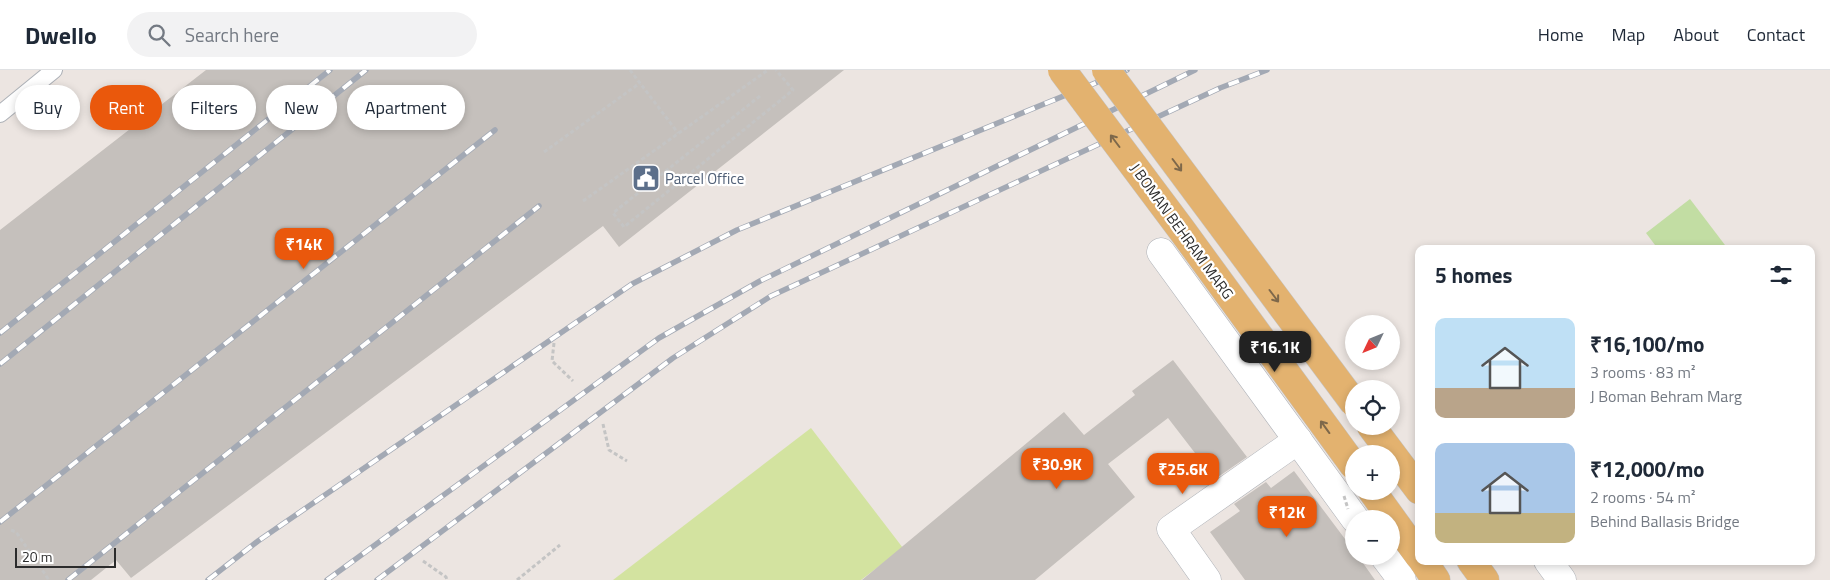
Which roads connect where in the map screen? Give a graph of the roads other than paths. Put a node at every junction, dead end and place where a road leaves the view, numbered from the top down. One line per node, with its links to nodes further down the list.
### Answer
1 (54, 70): 4 (lane)
2 (1062, 70): 9 (main road, J BOMAN BEHRAM MARG, one-way to 2, bridge)
3 (1106, 70): 6 (main road, one-way to 6, bridge)
4 (0, 114)
5 (1161, 252): 8 (street)
6 (1345, 391)
7 (1378, 435): 10 (main road)
8 (1298, 440): 12 (street); 17 (street)
9 (1345, 454)
10 (1415, 485)
11 (1379, 500): 13 (main road)
12 (1349, 510)
13 (1415, 550)
14 (1391, 565): 18 (street)
15 (1474, 565): 19 (main road)
16 (1551, 565): 20 (street)
17 (1207, 580)
18 (1402, 580)
19 (1485, 580)
20 (1562, 580)

